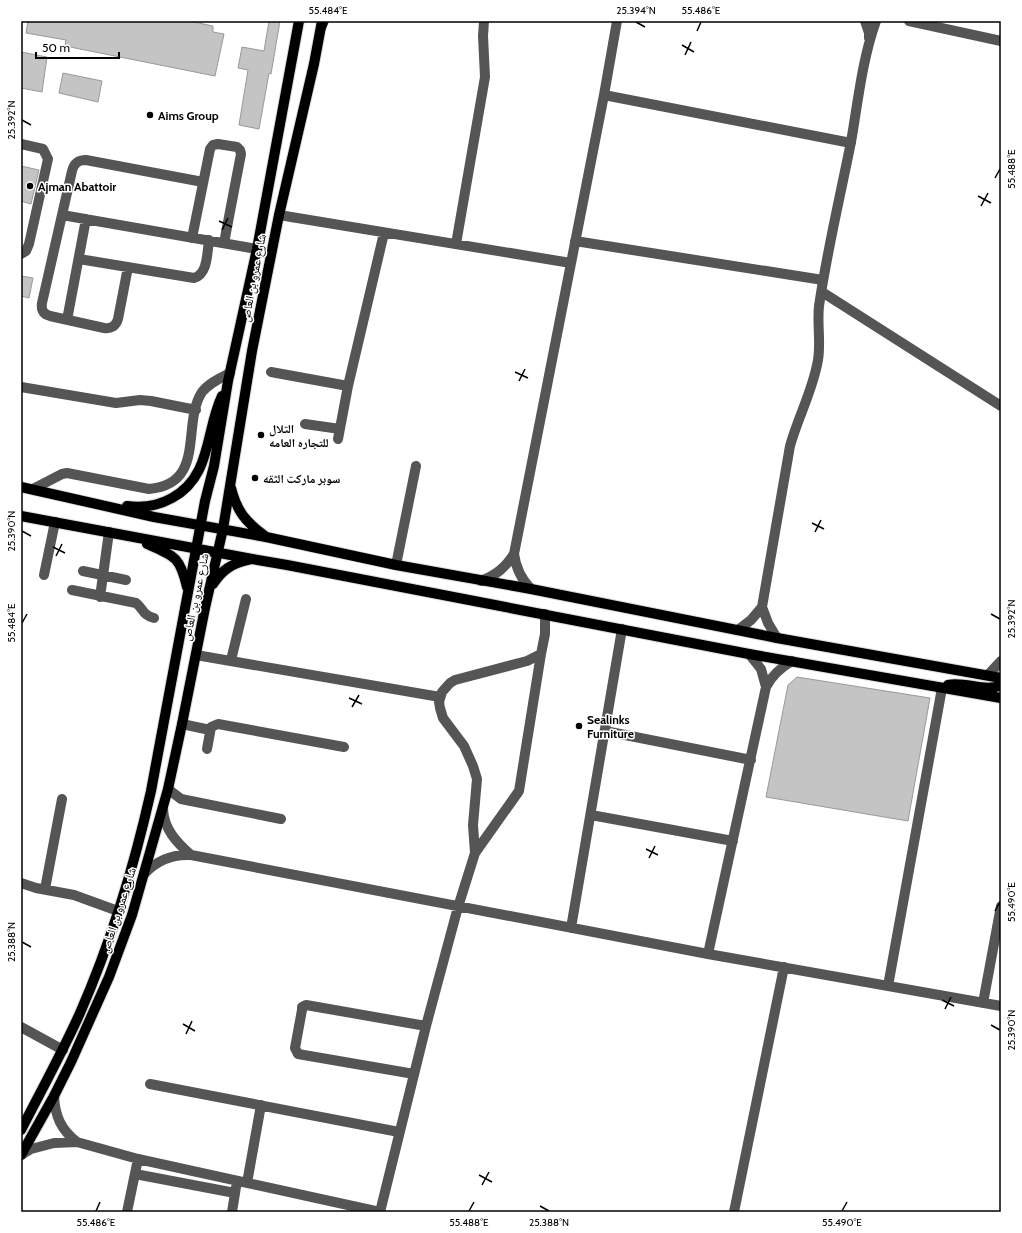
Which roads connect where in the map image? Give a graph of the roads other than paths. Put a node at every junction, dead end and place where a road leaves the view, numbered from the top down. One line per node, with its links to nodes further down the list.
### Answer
1 (299, 21): 23 (main road, شارع عمرو بن العاص)
2 (322, 21): 14 (main road, شارع عمرو بن العاص)
3 (484, 21): 22 (street)
4 (617, 21): 10 (street)
5 (865, 21): 8 (street)
6 (876, 21): 8 (street)
7 (909, 21): 9 (street)
8 (869, 41): 11 (street)
9 (1001, 41)
10 (604, 95): 11 (street); 20 (street)
11 (851, 143): 28 (street)
12 (21, 144): 24 (street)
13 (203, 182): 15 (street); 18 (street); 21 (street)
14 (279, 215): 17 (street); 40 (main road, شارع عمرو بن العاص)
15 (62, 216): 16 (street); 30 (street)
16 (86, 219): 18 (street); 25 (street)
17 (384, 233): 22 (street); 33 (street)
18 (192, 238): 19 (street)
19 (209, 240): 21 (street); 27 (street)
20 (575, 241): 26 (street); 28 (street)
21 (224, 243): 23 (street)
22 (456, 244): 26 (street)
23 (257, 249): 32 (main road, شارع عمرو بن العاص)
24 (21, 254)
25 (79, 259): 27 (street); 30 (street)
26 (571, 264): 53 (street)
27 (128, 267): 30 (street)
28 (823, 280): 29 (street)
29 (822, 292): 36 (street); 67 (street)
30 (67, 320)
31 (271, 372): 33 (street)
32 (230, 373): 35 (main road, شارع عمرو بن العاص); 37 (street)
33 (348, 386): 38 (street)
34 (21, 387): 37 (street)
35 (227, 387): 43 (main road); 46 (main road, شارع عمرو بن العاص)
36 (1001, 406)
37 (196, 410): 42 (street)
38 (305, 424)
39 (416, 466): 55 (street)
40 (230, 482): 47 (main road, شارع عمرو بن العاص); 50 (main road)
41 (21, 487): 42 (main road)
42 (32, 489): 43 (main road)
43 (59, 495): 46 (main road)
44 (21, 516): 45 (main road)
45 (55, 522): 48 (main road); 57 (street)
46 (201, 526): 47 (main road); 51 (main road, شارع عمرو بن العاص)
47 (223, 529): 50 (main road); 52 (main road, شارع عمرو بن العاص)
48 (109, 532): 49 (main road); 58 (street)
49 (130, 537): 51 (main road); 63 (main road)
50 (266, 537): 55 (main road)
51 (197, 549): 52 (main road); 63 (main road, شارع عمرو بن العاص)
52 (218, 552): 54 (main road); 64 (main road, شارع عمرو بن العاص)
53 (514, 554): 60 (street); 61 (street)
54 (252, 559): 64 (main road); 68 (main road)
55 (396, 565): 60 (main road)
56 (83, 571): 58 (street)
57 (44, 575)
58 (103, 575): 59 (street); 65 (street)
59 (126, 580)
60 (481, 581): 61 (main road)
61 (531, 589): 71 (main road)
62 (72, 590): 65 (street)
63 (188, 591): 105 (main road, شارع عمرو بن العاص)
64 (208, 593): 75 (main road, شارع عمرو بن العاص)
65 (100, 597): 69 (street)
66 (246, 599): 76 (street)
67 (762, 607): 71 (street); 72 (street)
68 (545, 614): 70 (main road); 73 (street)
69 (154, 618)
70 (622, 629): 74 (main road); 88 (street)
71 (738, 630): 72 (main road)
72 (777, 638): 79 (main road)
73 (541, 654): 84 (street); 98 (street)
74 (749, 654): 77 (main road); 82 (street)
75 (196, 655): 76 (street); 86 (main road, شارع عمرو بن العاص)
76 (231, 660): 84 (street)
77 (792, 661): 82 (street); 83 (main road)
78 (1001, 661): 79 (street)
79 (988, 676): 80 (main road)
80 (1001, 678)
81 (1001, 685): 83 (main road)
82 (766, 687): 91 (street)
83 (942, 688): 85 (main road); 109 (street)
84 (440, 697): 98 (street)
85 (1001, 698)
86 (182, 724): 87 (street); 92 (main road, شارع عمرو بن العاص)
87 (210, 730): 89 (street); 90 (street)
88 (605, 731): 91 (street); 95 (street)
89 (344, 747)
90 (207, 749)
91 (751, 760): 97 (street)
92 (168, 789): 94 (main road, شارع عمرو بن العاص); 96 (street)
93 (62, 799): 102 (street)
94 (163, 809): 99 (street); 100 (main road, شارع عمرو بن العاص)
95 (591, 815): 97 (street); 106 (street)
96 (281, 819)
97 (733, 841): 107 (street)
98 (475, 853): 104 (street)
99 (191, 855): 100 (street); 104 (street)
100 (144, 874): 117 (main road, شارع عمرو بن العاص)
101 (21, 883): 102 (street)
102 (45, 889): 105 (street)
103 (1001, 906): 110 (street)
104 (458, 907): 106 (street); 112 (street)
105 (118, 911): 114 (main road, شارع عمرو بن العاص)
106 (571, 928): 107 (street)
107 (708, 954): 108 (street)
108 (784, 967): 109 (street); 131 (street)
109 (888, 986): 110 (street)
110 (983, 1003): 111 (street)
111 (1001, 1006)
112 (426, 1026): 115 (street); 115 (street)
113 (21, 1027): 114 (street)
114 (63, 1050): 119 (main road, شارع عمرو بن العاص)
115 (414, 1074): 120 (street)
116 (150, 1084): 118 (street)
117 (54, 1096): 121 (street); 122 (main road, شارع عمرو بن العاص)
118 (261, 1105): 120 (street); 125 (street)
119 (21, 1130)
120 (399, 1132): 130 (street)
121 (77, 1142): 122 (street); 123 (street)
122 (21, 1155)
123 (138, 1160): 124 (street); 125 (street)
124 (138, 1175): 126 (street); 127 (street); 128 (street)
125 (242, 1182): 126 (street); 130 (street)
126 (235, 1193): 129 (street)
127 (127, 1212)
128 (134, 1212)
129 (232, 1212)
130 (380, 1212)
131 (734, 1212)

